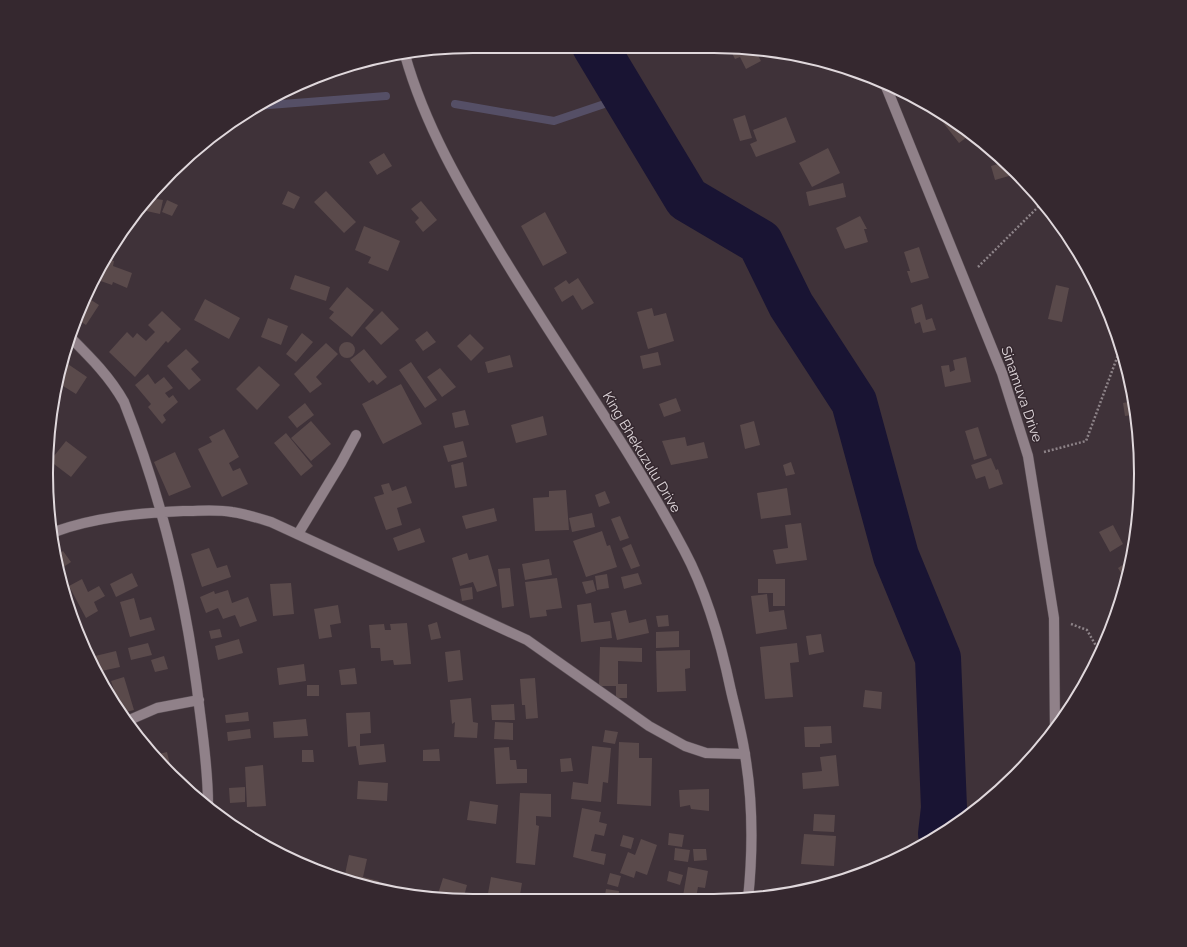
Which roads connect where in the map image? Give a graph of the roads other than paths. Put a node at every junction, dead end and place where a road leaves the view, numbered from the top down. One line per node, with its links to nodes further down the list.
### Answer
1 (406, 59): 11 (street, King Bhekuzulu Drive)
2 (888, 91): 10 (street, Sinamuva Drive)
3 (74, 341): 5 (street)
4 (356, 435): 7 (street)
5 (160, 512): 6 (street); 7 (street); 8 (street)
6 (57, 531)
7 (298, 534): 11 (street)
8 (198, 700): 9 (street); 12 (street)
9 (132, 719)
10 (1054, 719)
11 (745, 754): 13 (street, King Bhekuzulu Drive)
12 (208, 799)
13 (749, 892)

